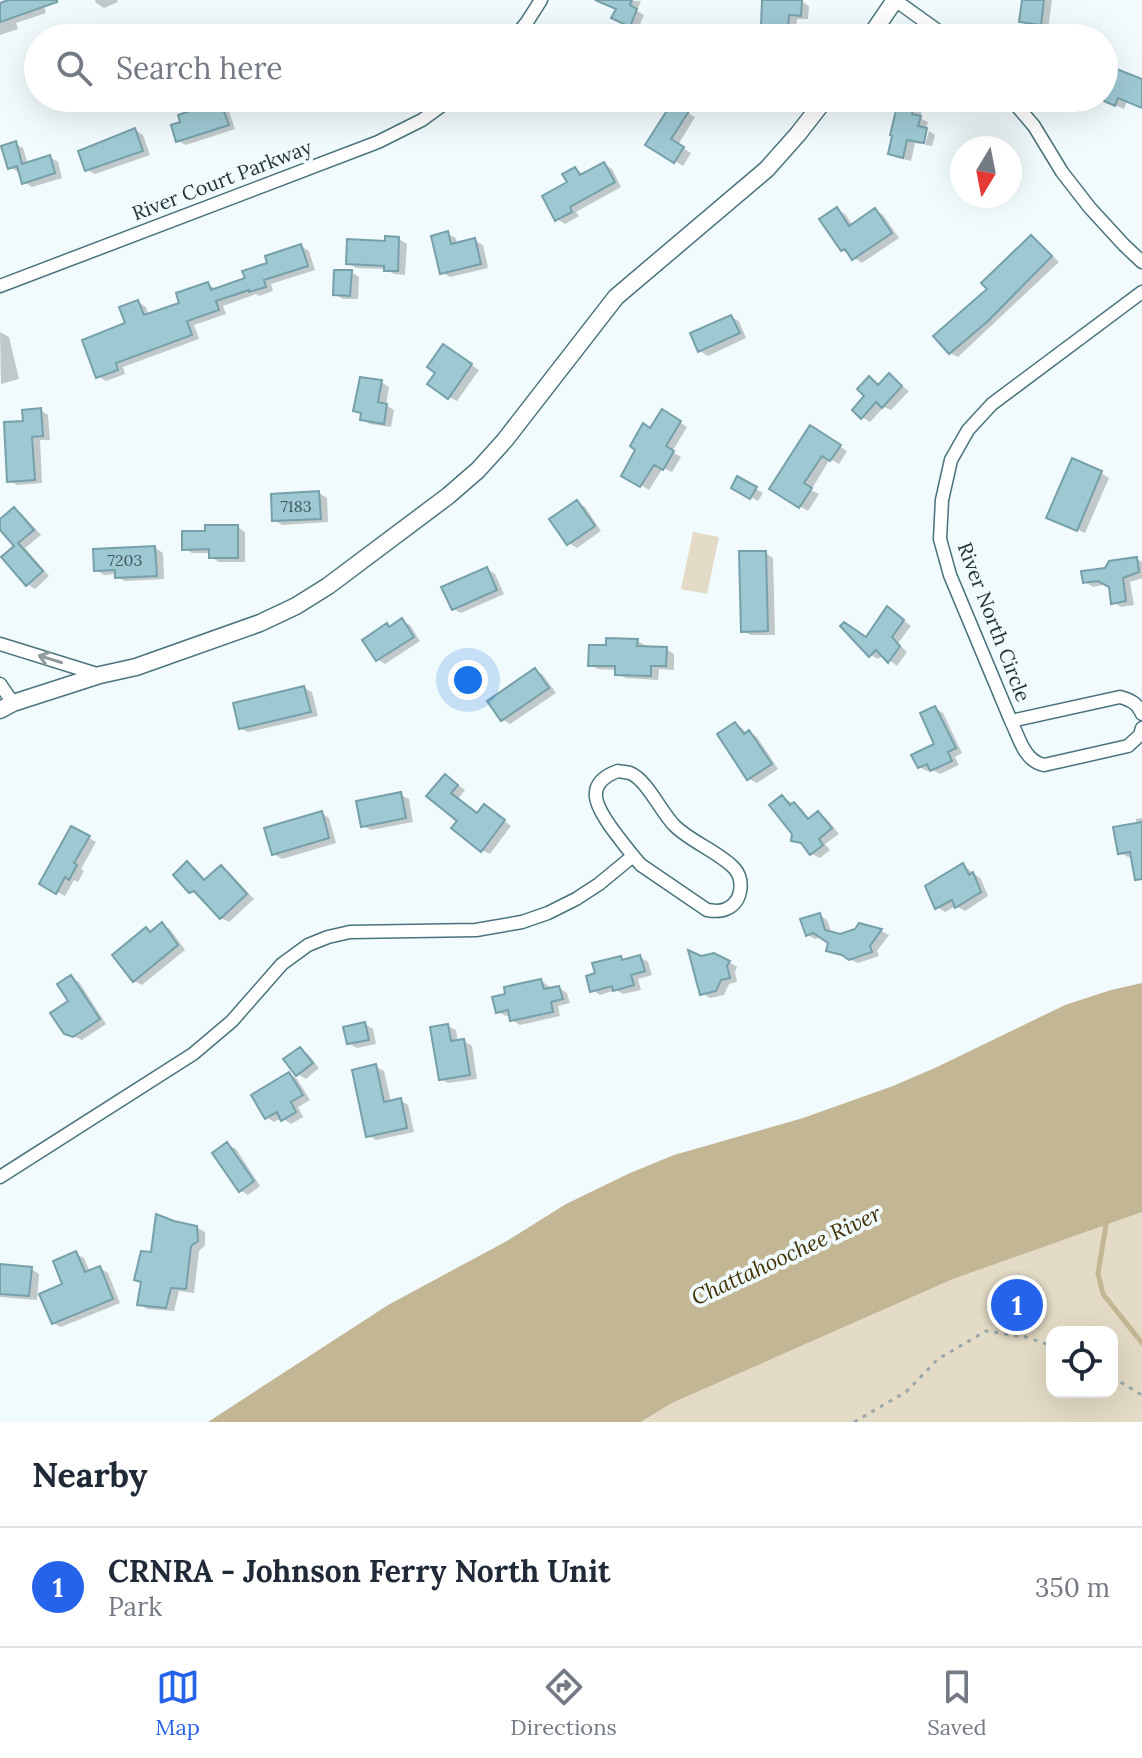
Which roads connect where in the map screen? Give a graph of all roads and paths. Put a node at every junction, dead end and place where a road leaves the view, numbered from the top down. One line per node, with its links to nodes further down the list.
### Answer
1 (541, 0): 3 (street)
2 (895, 0): 4 (street); 5 (street)
3 (525, 24)
4 (879, 24)
5 (928, 24)
6 (433, 112): 10 (street, River Court Parkway)
7 (815, 112): 13 (street)
8 (1022, 112): 9 (street)
9 (1142, 262)
10 (0, 286)
11 (1142, 292): 17 (street, River North Circle)
12 (0, 644): 13 (street, one-way to 12)
13 (100, 675): 15 (street)
14 (0, 684): 15 (street)
15 (6, 706)
16 (1142, 714): 17 (street, River North Circle)
17 (1011, 721): 18 (street, River North Circle)
18 (1142, 728)
19 (633, 856): 19 (street); 20 (street)
20 (0, 1177)
21 (1046, 1344): 24 (path)
22 (1118, 1381): 23 (path)
23 (1142, 1395)
24 (854, 1422)

